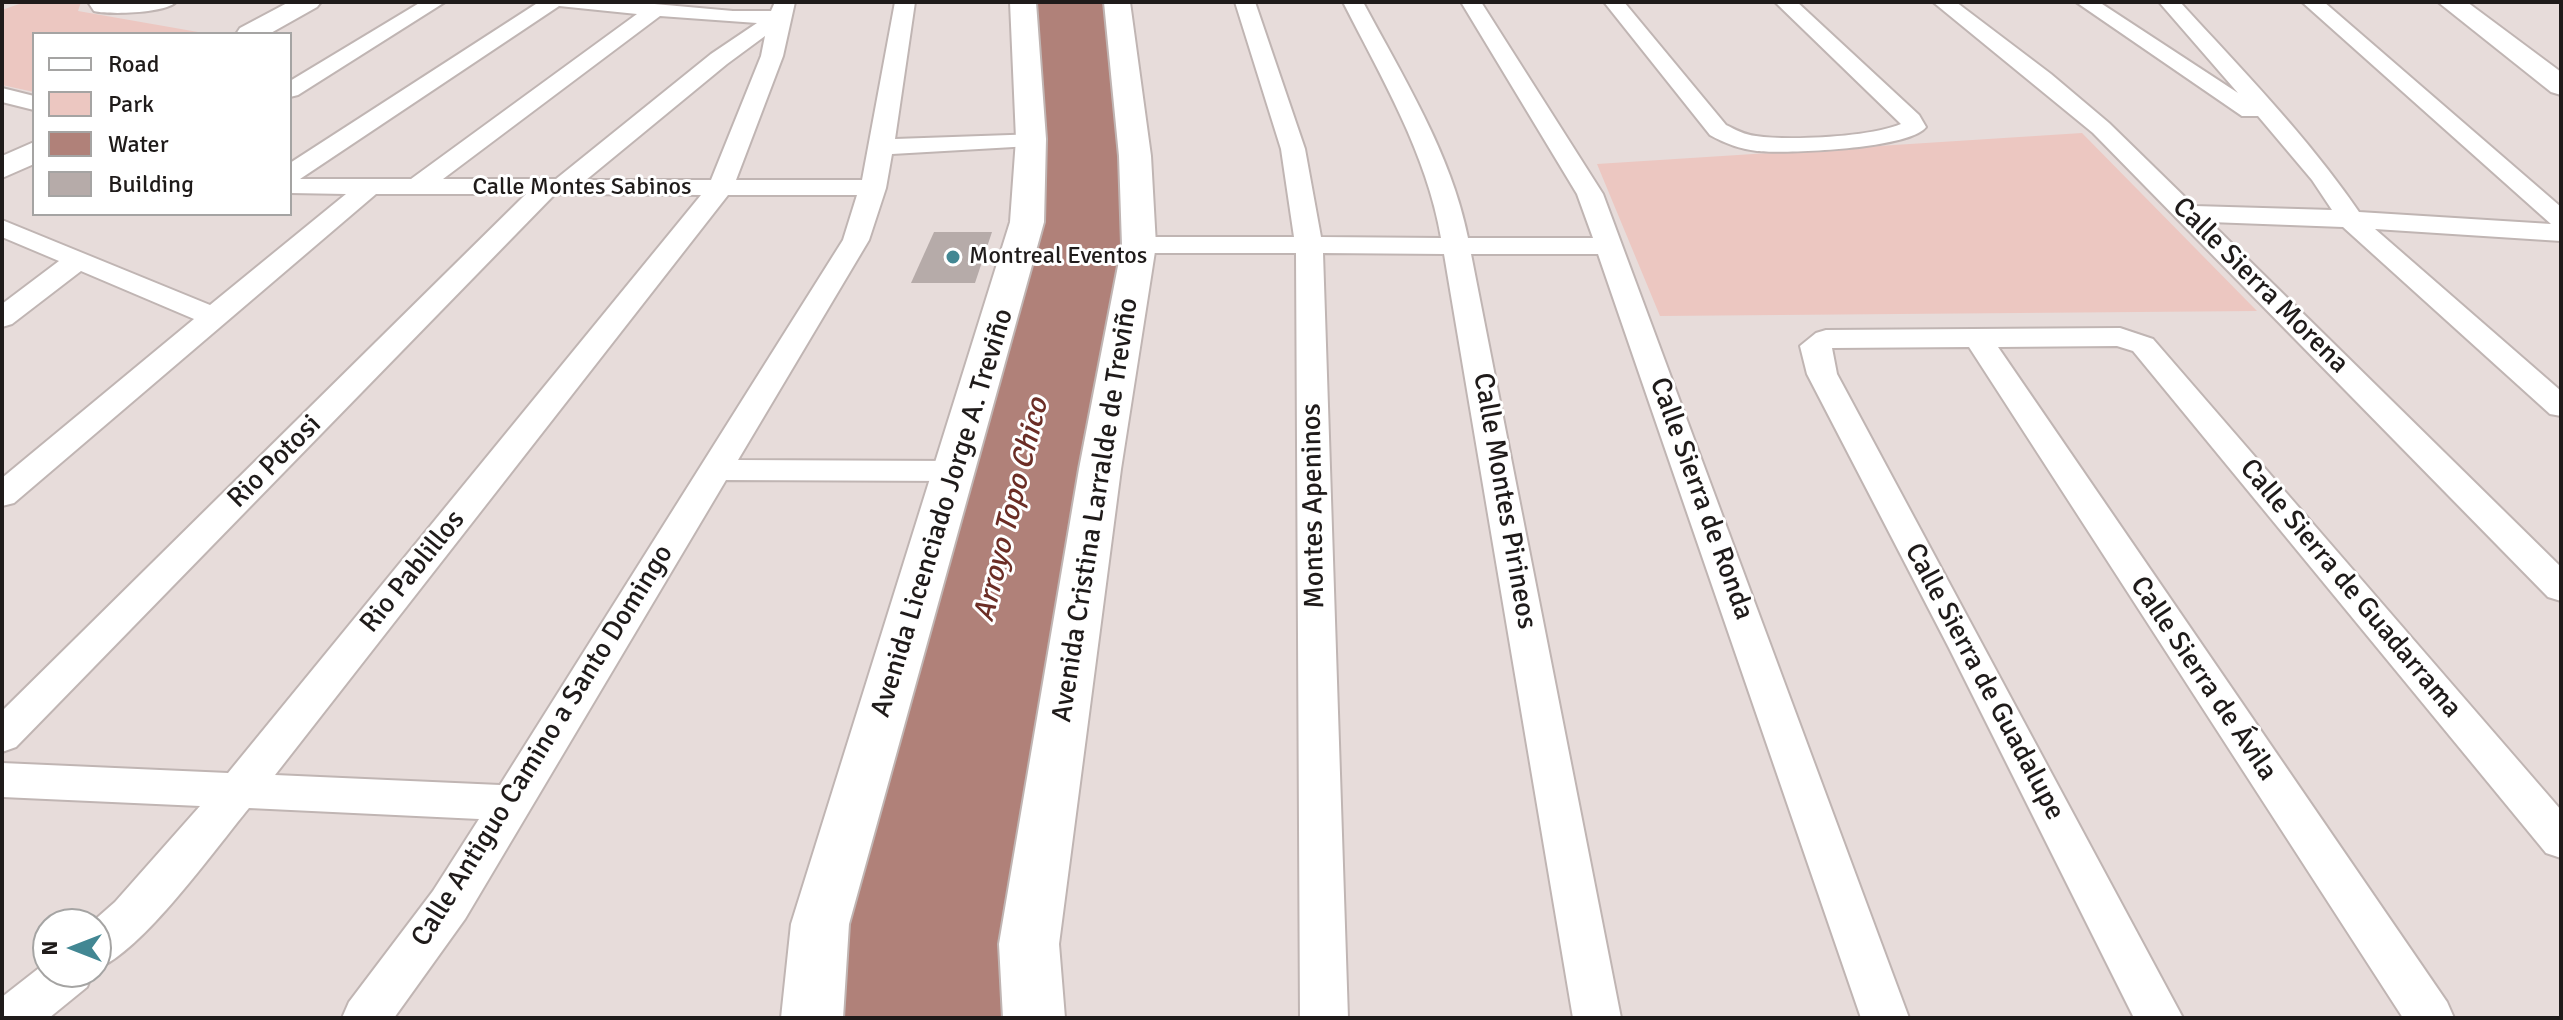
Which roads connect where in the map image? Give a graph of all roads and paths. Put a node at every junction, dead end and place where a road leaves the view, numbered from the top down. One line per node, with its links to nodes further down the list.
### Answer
1 (98, 2): 2 (street)
2 (166, 2)
3 (308, 2): 23 (main road)
4 (435, 2): 30 (street)
5 (552, 2): 38 (street)
6 (565, 2): 21 (street)
7 (905, 2): 35 (street, Calle Antiguo Camino a Santo Domingo)
8 (1023, 2): 33 (main road, Avenida Licenciado Jorge A. Treviño)
9 (1117, 2): 50 (main road, Avenida Cristina Larralde de Treviño)
10 (1245, 2): 51 (street, Montes Apeninos)
11 (1353, 2): 53 (street, Calle Montes Pirineos)
12 (1471, 2): 52 (street, Calle Sierra de Ronda)
13 (1614, 2): 14 (street)
14 (1785, 2)
15 (1943, 2): 45 (street, Calle Sierra Morena)
16 (2086, 2): 24 (street)
17 (2169, 2): 25 (street)
18 (2312, 2): 47 (street)
19 (2451, 2): 29 (main road)
20 (2486, 2): 27 (main road)
21 (657, 9): 22 (street); 41 (street)
22 (782, 9): 26 (street, Rio Pablillos); 28 (street, Rio Potosi)
23 (253, 32)
24 (2164, 53): 25 (street); 34 (street)
25 (2214, 53): 34 (street)
26 (772, 56): 28 (street); 43 (street, Rio Pablillos)
27 (2561, 57)
28 (719, 59): 42 (street, Rio Potosi)
29 (2561, 86)
30 (292, 89)
31 (2, 95): 32 (street)
32 (32, 102)
33 (1031, 139): 35 (street); 60 (main road, Avenida Licenciado Jorge A. Treviño)
34 (2293, 141): 46 (street)
35 (884, 147): 44 (street, Calle Antiguo Camino a Santo Domingo)
36 (32, 152): 37 (main road)
37 (2, 169)
38 (292, 173)
39 (292, 186): 40 (street, Calle Montes Sabinos)
40 (368, 188): 41 (street, Calle Montes Sabinos); 56 (street)
41 (415, 188): 42 (street, Calle Montes Sabinos)
42 (554, 188): 43 (street, Calle Montes Sabinos); 63 (street, Rio Potosi)
43 (720, 188): 44 (street, Calle Montes Sabinos); 65 (street, Rio Pablillos)
44 (874, 188): 59 (street, Calle Antiguo Camino a Santo Domingo)
45 (2190, 214): 46 (street); 62 (street, Calle Sierra Morena)
46 (2351, 220): 49 (street); 58 (street)
47 (2561, 220)
48 (2, 228): 54 (street)
49 (2561, 233)
50 (1139, 245): 51 (street); 73 (main road, Avenida Cristina Larralde de Treviño)
51 (1309, 246): 53 (street); 74 (street, Montes Apeninos)
52 (1611, 246): 53 (street); 76 (street, Calle Sierra de Ronda)
53 (1457, 247): 75 (street, Calle Montes Pirineos)
54 (79, 259): 55 (street); 56 (street)
55 (2, 318)
56 (216, 318): 61 (street)
57 (1978, 338): 67 (street, Calle Sierra de Guadarrama); 77 (street, Calle Sierra de Guadalupe); 78 (street, Calle Sierra de Ávila)
58 (2561, 407)
59 (713, 470): 60 (street); 66 (street, Calle Antiguo Camino a Santo Domingo)
60 (955, 471): 72 (main road, Avenida Licenciado Jorge A. Treviño)
61 (2, 495)
62 (2561, 588)
63 (2, 736)
64 (2, 780): 65 (street)
65 (239, 790): 66 (street); 68 (street, Rio Pablillos)
66 (512, 803): 71 (street, Calle Antiguo Camino a Santo Domingo)
67 (2561, 840)
68 (112, 933)
69 (50, 988): 70 (street)
70 (13, 1018)
71 (366, 1018)
72 (812, 1018)
73 (1034, 1018)
74 (1324, 1018)
75 (1597, 1018)
76 (1885, 1018)
77 (2159, 1018)
78 (2430, 1018)

